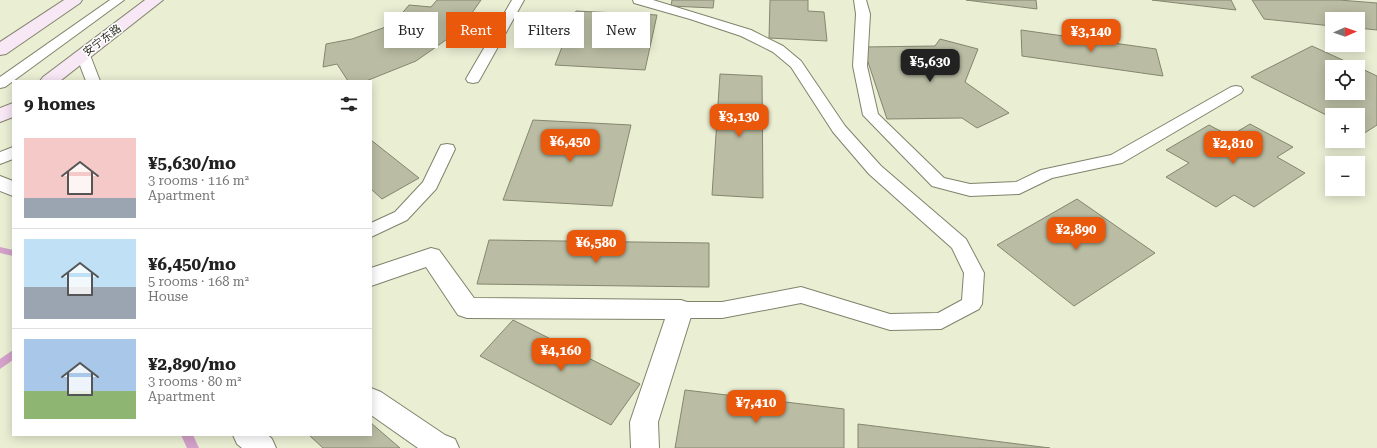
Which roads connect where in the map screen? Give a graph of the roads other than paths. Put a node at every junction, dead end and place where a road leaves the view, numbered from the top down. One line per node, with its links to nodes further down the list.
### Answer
1 (74, 0): 7 (main road)
2 (118, 0): 12 (lane)
3 (156, 0): 8 (main road, 安宁东路)
4 (518, 0): 9 (lane)
5 (638, 0): 23 (lane)
6 (860, 0): 13 (lane)
7 (0, 50)
8 (83, 55): 10 (main road, 安宁东路); 11 (lane)
9 (473, 79)
10 (51, 80)
11 (93, 80)
12 (0, 84)
13 (1236, 90)
14 (12, 110): 15 (main road)
15 (0, 116)
16 (447, 149): 21 (lane)
17 (12, 153): 18 (lane)
18 (0, 159)
19 (0, 182): 20 (street)
20 (12, 188)
21 (372, 230)
22 (372, 277): 23 (street)
23 (681, 310): 28 (street)
24 (372, 401): 27 (street)
25 (248, 436): 26 (street)
26 (262, 448)
27 (445, 448)
28 (645, 448)

